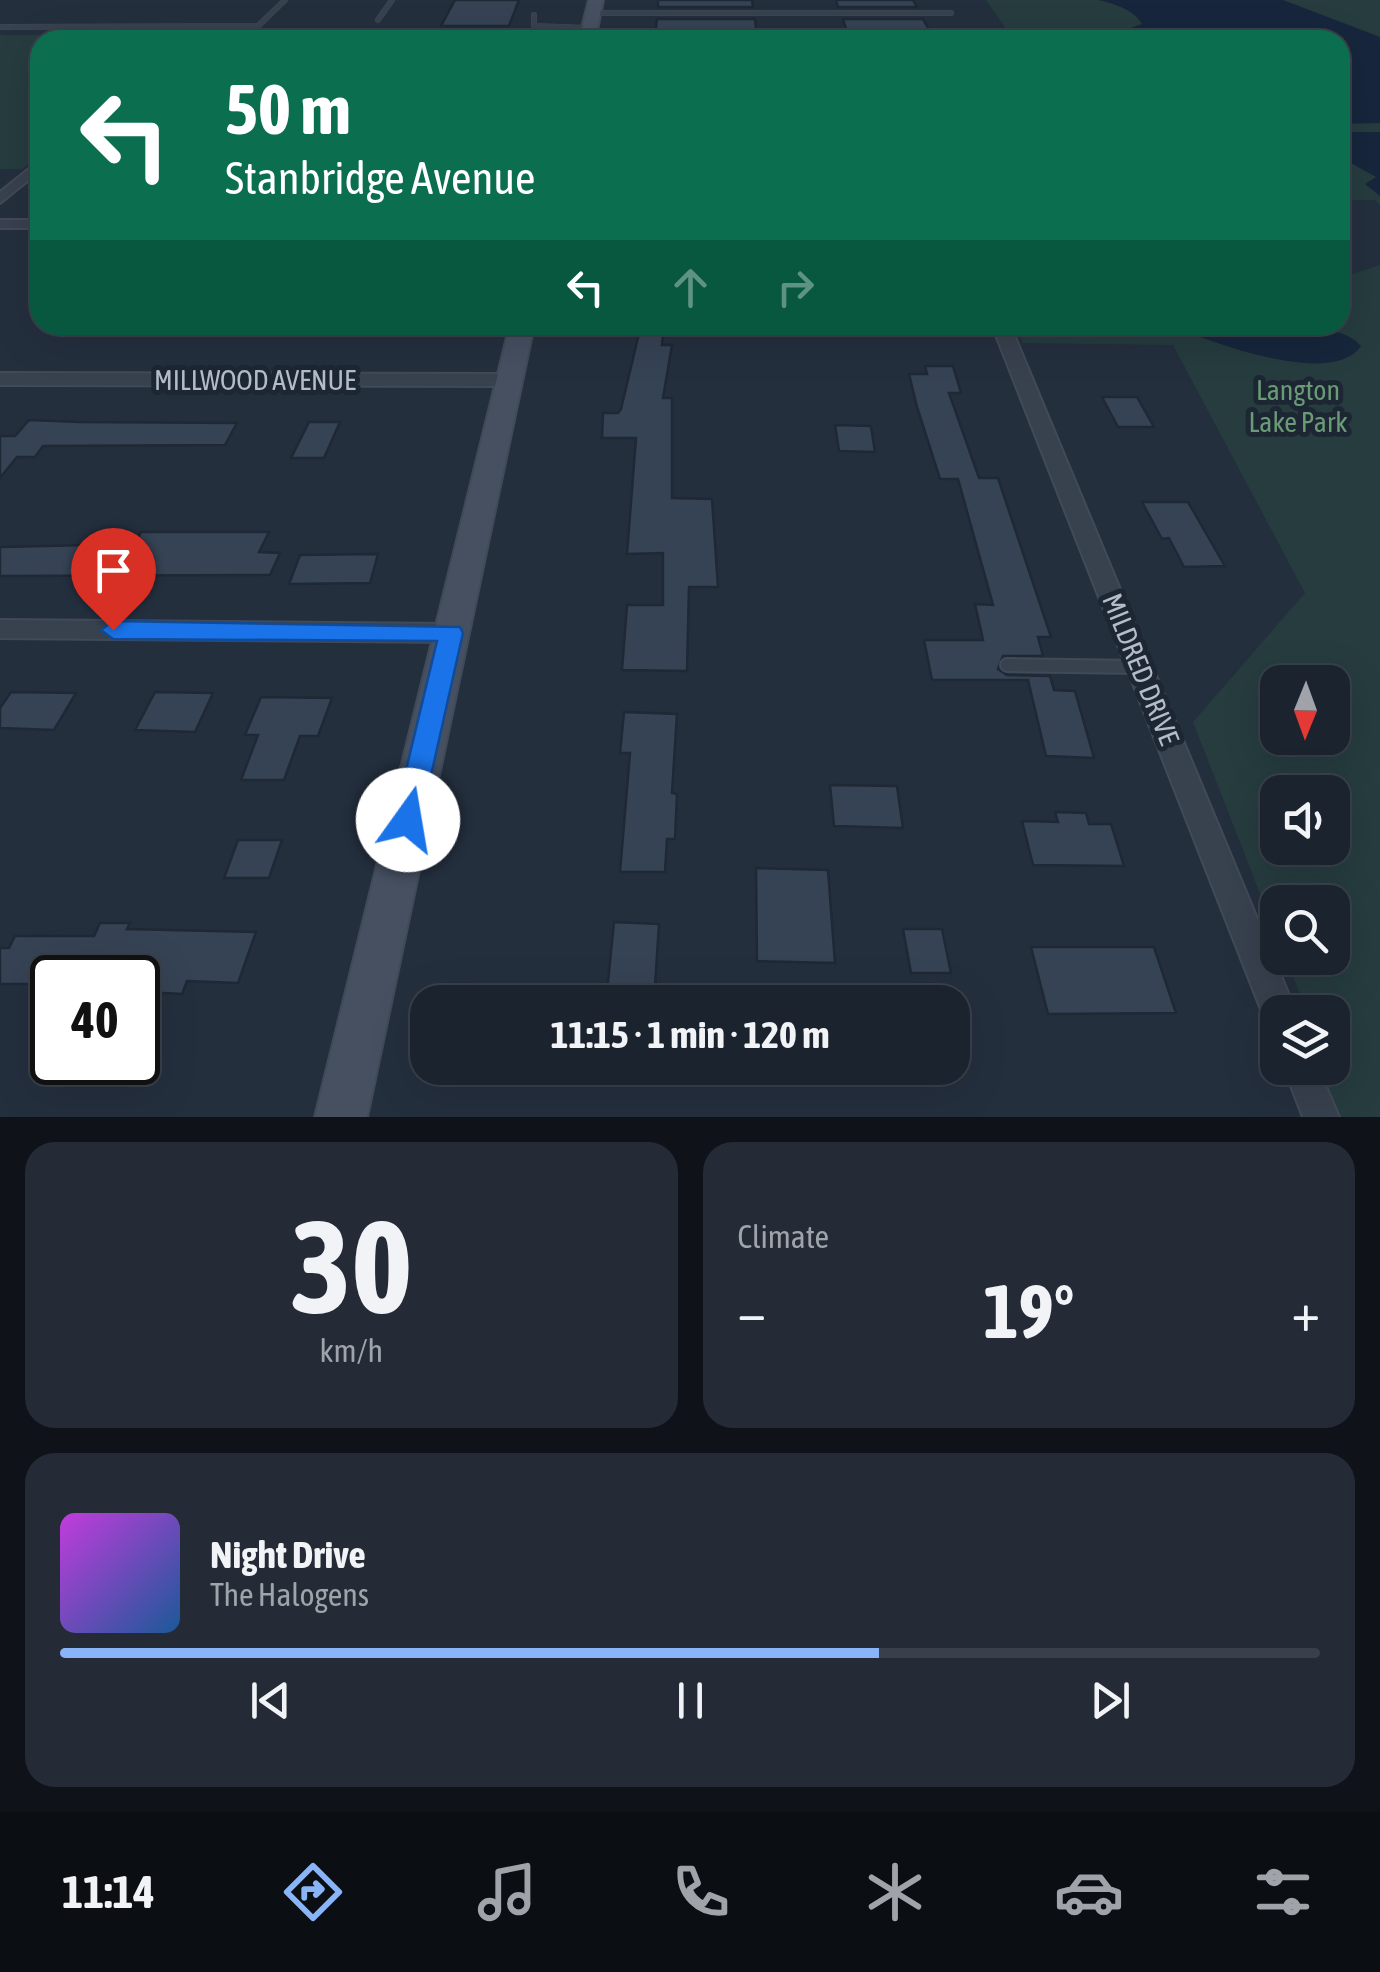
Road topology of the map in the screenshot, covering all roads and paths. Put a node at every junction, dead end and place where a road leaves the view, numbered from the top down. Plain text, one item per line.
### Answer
1 (286, 0) edge
2 (392, 0) edge
3 (951, 13) dead end
4 (534, 15) dead end
5 (378, 20) dead end
6 (591, 20) edge
7 (0, 27) edge
8 (30, 173) edge
9 (0, 199) edge
10 (0, 224) edge
11 (30, 224) edge
12 (520, 335) edge
13 (1005, 335) edge
14 (0, 379) edge
15 (509, 380) junction
16 (0, 629) edge
17 (451, 633) junction
18 (1007, 664) dead end
19 (1140, 666) junction
20 (1272, 995) edge
21 (1308, 1085) edge
22 (341, 1117) edge
23 (1321, 1117) edge

1 - 7 lane
2 - 5 lane
3 - 6 lane
4 - 6 lane
8 - 9 street
10 - 11 street
12 - 15 street
13 - 19 street, MILDRED DRIVE
14 - 15 street, MILLWOOD AVENUE
15 - 17 street
16 - 17 street
17 - 22 street
18 - 19 lane
19 - 20 street, MILDRED DRIVE
21 - 23 street

